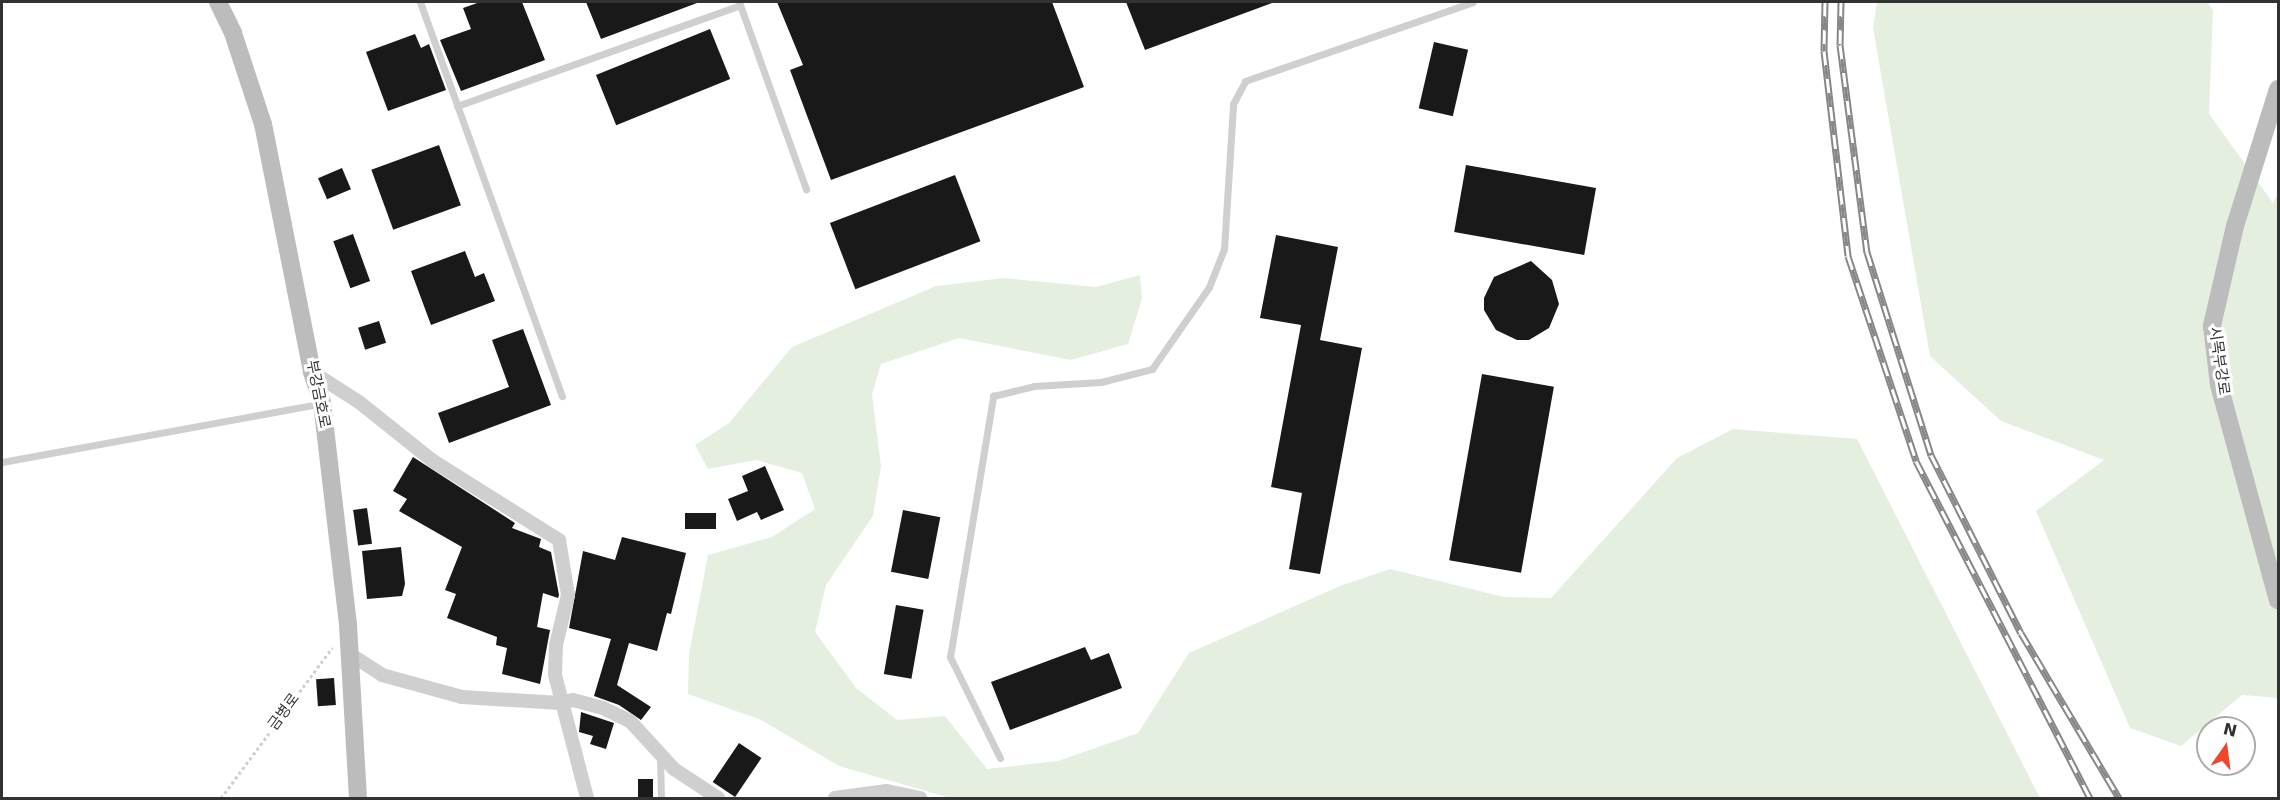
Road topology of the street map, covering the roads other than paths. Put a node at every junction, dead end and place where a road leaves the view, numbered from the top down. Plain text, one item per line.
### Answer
1 (218, 2) edge
2 (420, 2) edge
3 (1473, 2) edge
4 (740, 3) edge
5 (2278, 89) edge
6 (457, 106) junction
7 (806, 189) dead end
8 (312, 372) junction
9 (562, 396) dead end
10 (322, 404) junction
11 (2, 462) edge
12 (2278, 600) edge
13 (350, 654) junction
14 (560, 703) junction
15 (660, 751) junction
16 (1000, 758) dead end
17 (358, 798) edge
18 (587, 798) edge
19 (662, 798) edge
20 (718, 798) edge
21 (835, 798) edge
22 (920, 798) edge

1 - 8 street, 부강금호로
2 - 6 lane
3 - 16 lane
4 - 6 lane
4 - 7 lane
5 - 12 street, 시목부강로
6 - 9 lane
8 - 10 street, 부강금호로
8 - 14 street
10 - 11 lane
10 - 13 street, 부강금호로
13 - 14 street
13 - 17 street, 부강금호로
14 - 15 street
14 - 18 street
15 - 19 lane
15 - 20 street
21 - 22 street

